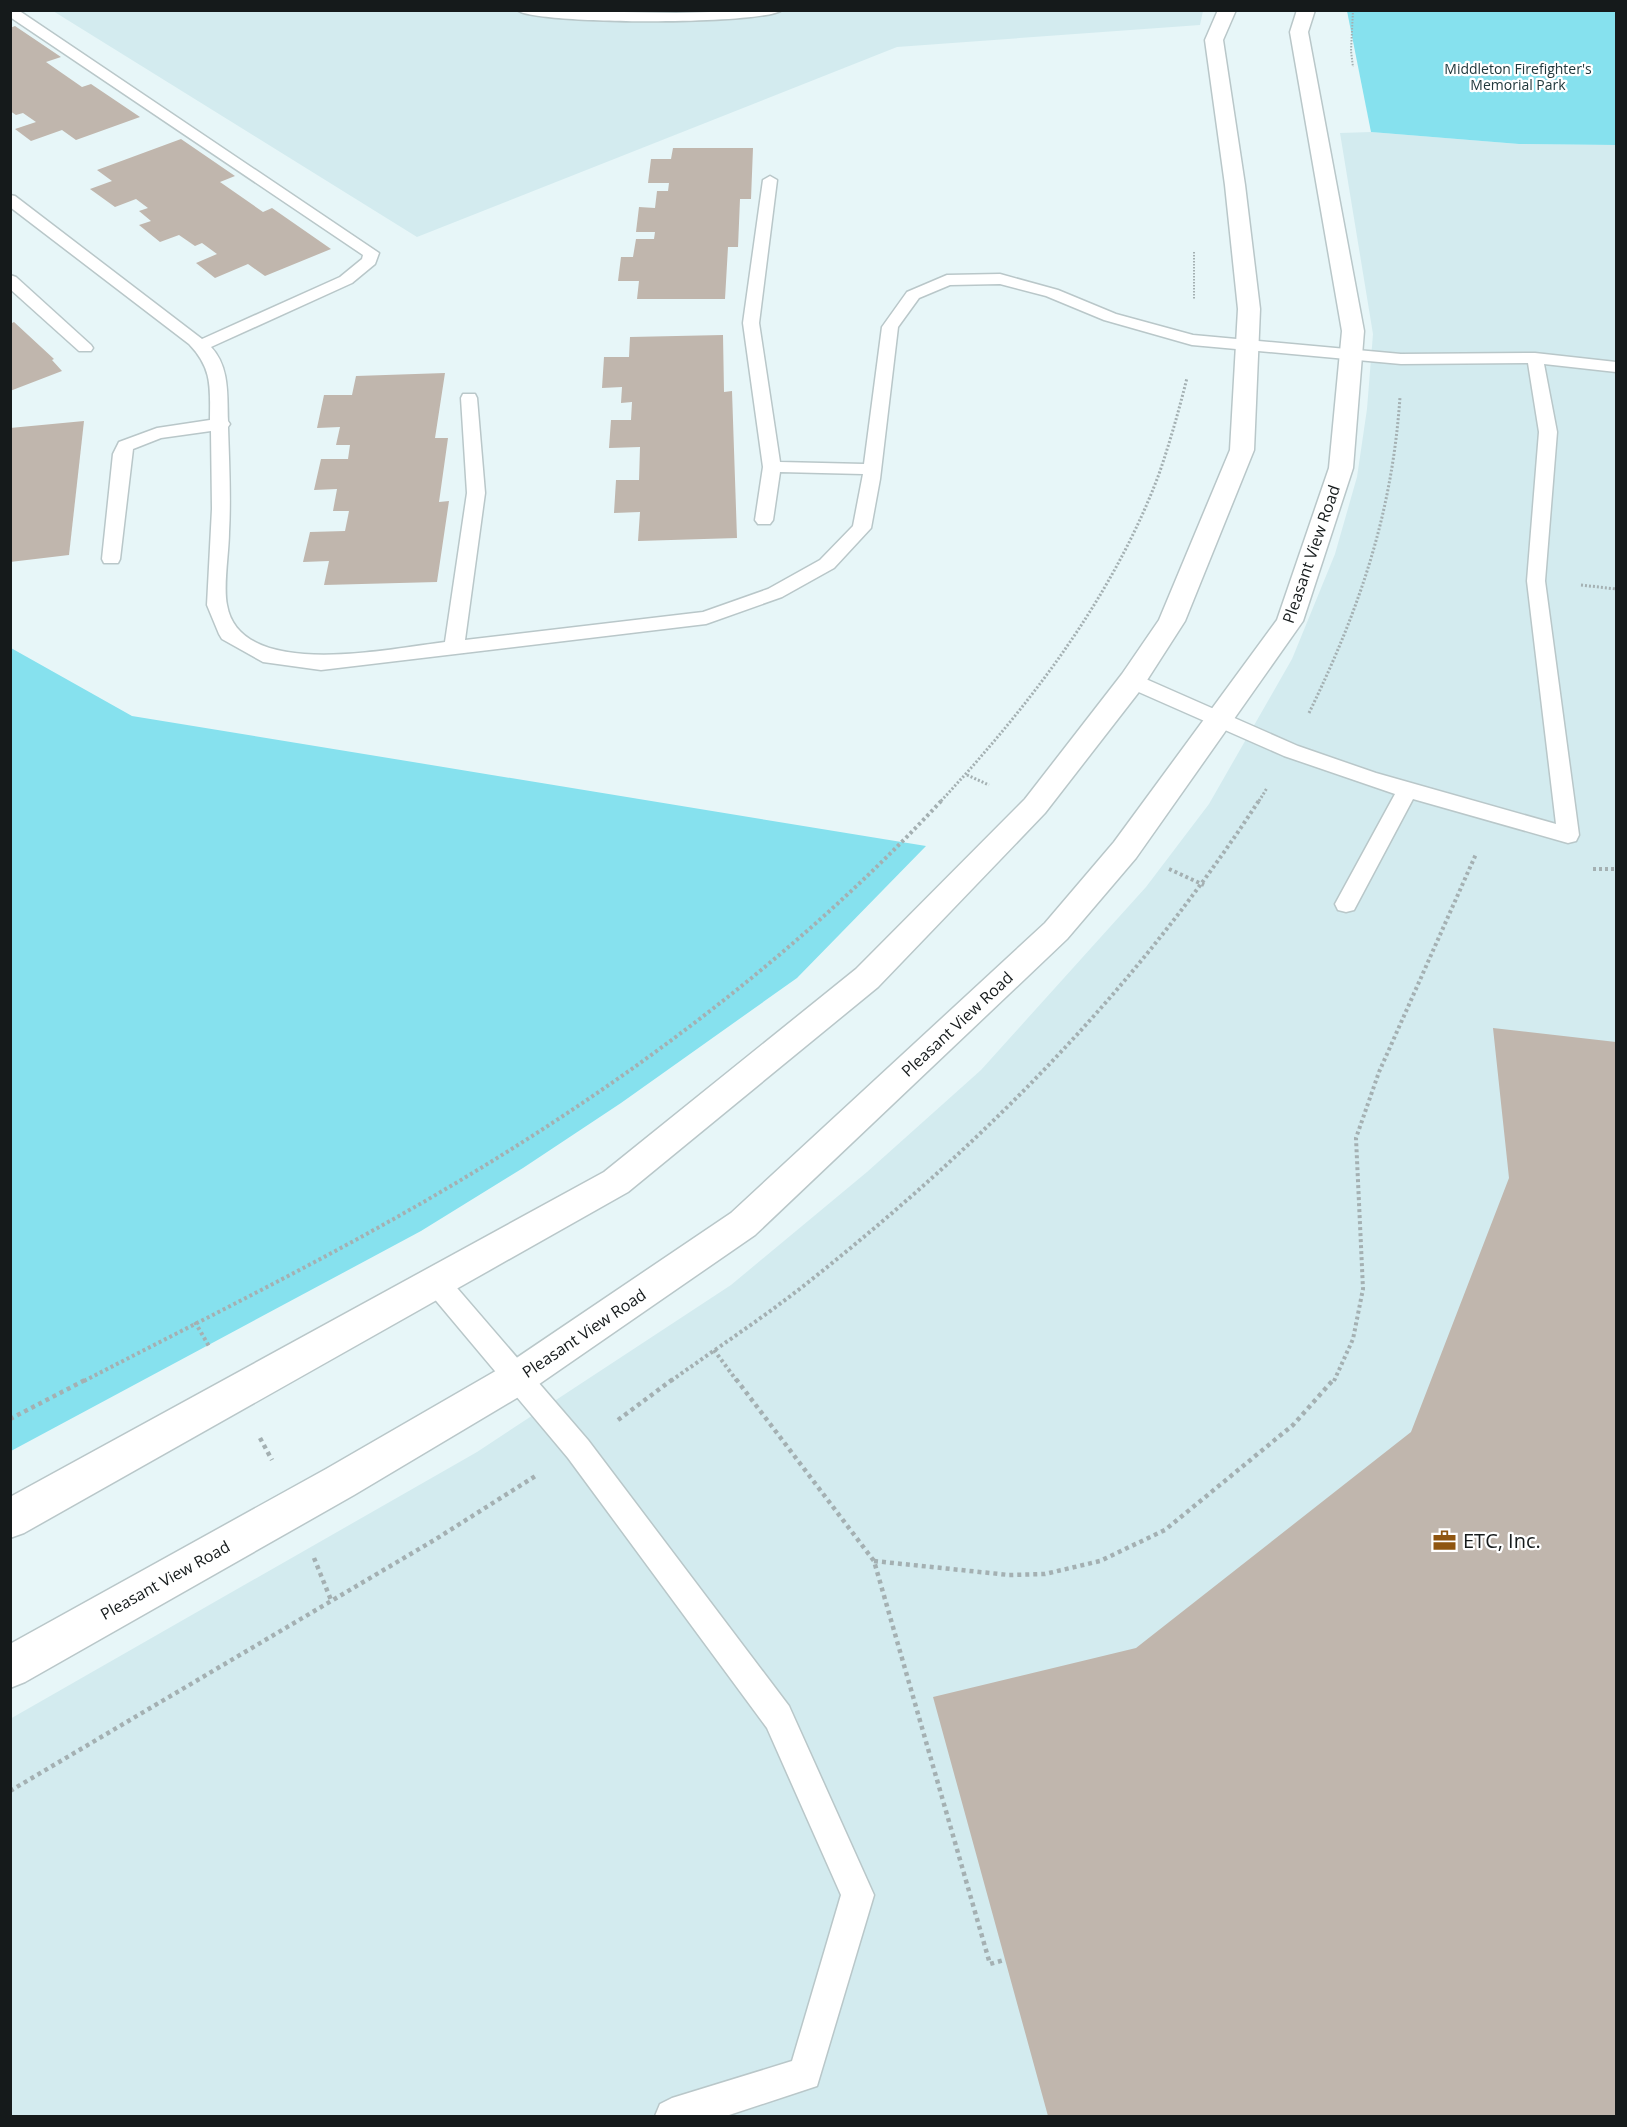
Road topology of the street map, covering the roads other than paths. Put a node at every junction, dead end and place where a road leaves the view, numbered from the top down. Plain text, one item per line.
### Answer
1 (523, 10) edge
2 (776, 10) edge
3 (1227, 10) edge
4 (1306, 10) edge
5 (10, 12) edge
6 (770, 180) dead end
7 (10, 200) edge
8 (10, 280) edge
9 (1247, 344) junction
10 (200, 346) junction
11 (85, 348) dead end
12 (1352, 354) junction
13 (1535, 358) junction
14 (1617, 367) edge
15 (469, 398) dead end
16 (221, 424) junction
17 (771, 467) junction
18 (872, 469) junction
19 (764, 520) dead end
20 (111, 559) dead end
21 (454, 648) junction
22 (1132, 681) junction
23 (1220, 718) junction
24 (1408, 789) junction
25 (1346, 904) dead end
26 (436, 1282) junction
27 (519, 1377) junction
28 (10, 1519) edge
29 (10, 1667) edge
30 (672, 2116) edge

1 - 2 lane
3 - 9 street
4 - 12 street, Pleasant View Road
5 - 10 lane
6 - 17 lane
7 - 10 lane
8 - 11 lane
9 - 12 lane
9 - 18 lane
9 - 22 street
10 - 16 lane
12 - 13 lane
12 - 23 street, Pleasant View Road
13 - 14 lane
13 - 24 lane
15 - 21 lane
16 - 20 lane
16 - 21 lane
17 - 18 lane
17 - 19 lane
18 - 21 lane
22 - 23 lane
22 - 26 street
23 - 24 lane
23 - 27 street, Pleasant View Road
24 - 25 lane
26 - 27 lane
26 - 28 street
27 - 29 street, Pleasant View Road
27 - 30 lane

